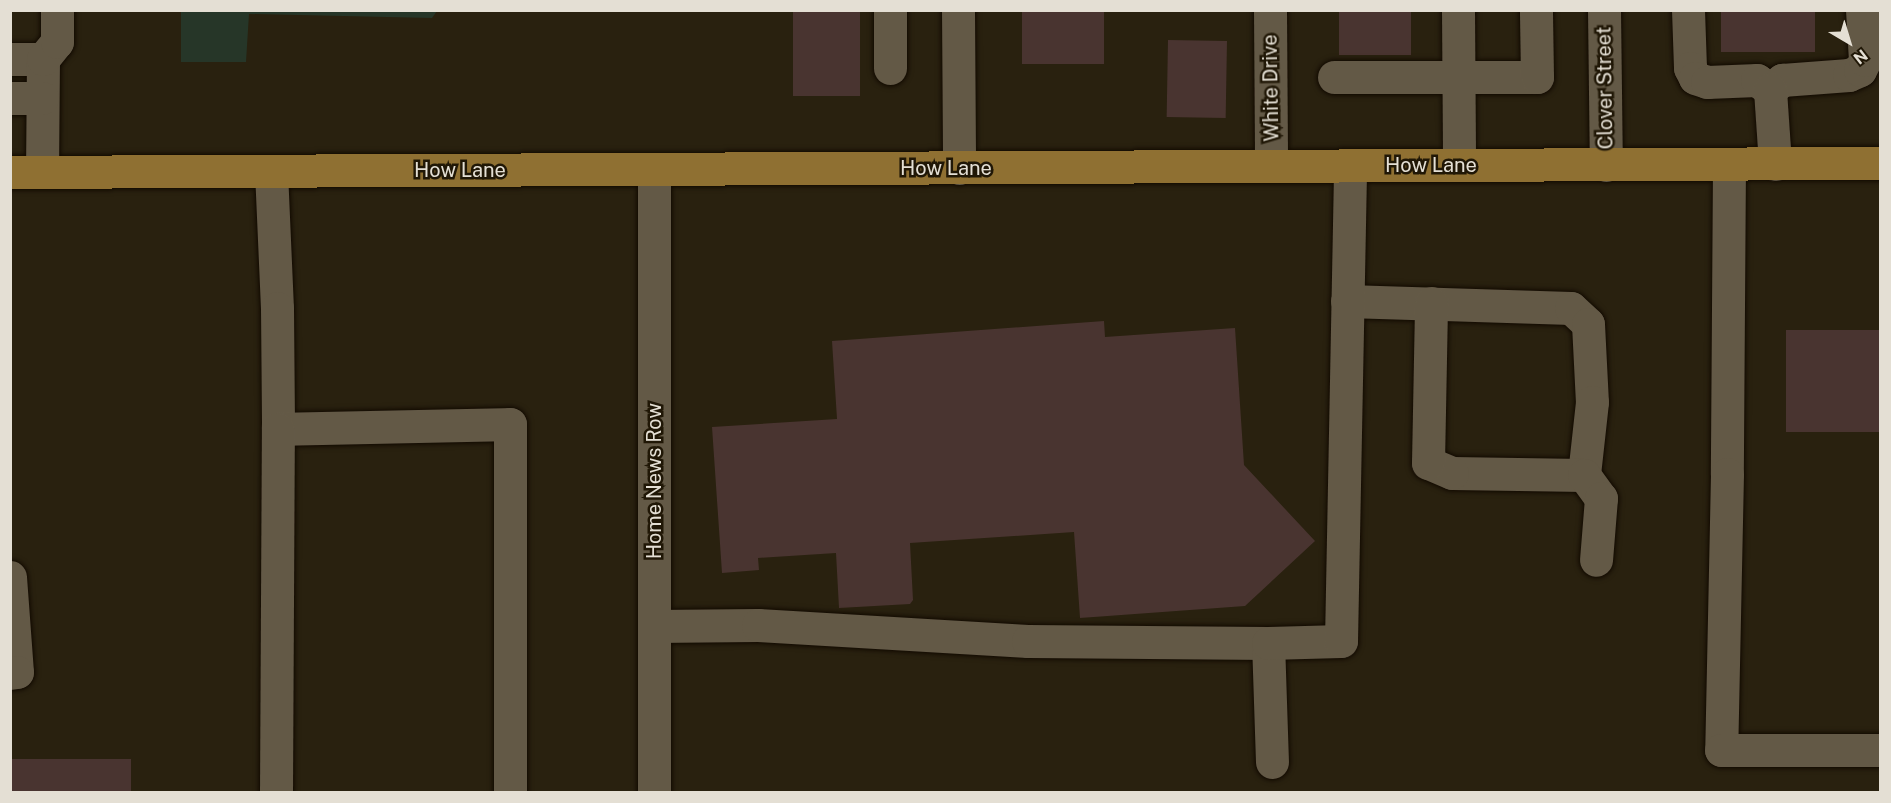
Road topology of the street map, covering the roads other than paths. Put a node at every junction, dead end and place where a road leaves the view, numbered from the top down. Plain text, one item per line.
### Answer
1 (57, 10) edge
2 (890, 10) edge
3 (958, 10) edge
4 (1270, 10) edge
5 (1458, 10) edge
6 (1536, 10) edge
7 (1604, 10) edge
8 (1688, 10) edge
9 (1862, 10) edge
10 (10, 59) edge
11 (43, 59) junction
12 (890, 68) dead end
13 (1334, 77) dead end
14 (1458, 77) junction
15 (1770, 90) junction
16 (26, 98) edge
17 (1881, 163) edge
18 (1729, 164) junction
19 (1775, 164) junction
20 (1459, 165) junction
21 (1606, 165) junction
22 (1271, 166) junction
23 (1350, 166) junction
24 (958, 168) junction
25 (654, 169) junction
26 (271, 171) junction
27 (10, 172) edge
28 (42, 172) junction
29 (1347, 301) junction
30 (1431, 303) junction
31 (278, 429) junction
32 (1584, 475) junction
33 (1596, 560) dead end
34 (10, 577) edge
35 (654, 626) junction
36 (1268, 643) junction
37 (10, 673) edge
38 (1881, 750) edge
39 (1272, 762) dead end
40 (276, 792) edge
41 (510, 792) edge
42 (654, 792) edge

1 - 11 street
2 - 12 street
3 - 24 street
4 - 22 street, White Drive
5 - 14 street
6 - 14 street
7 - 21 street, Clover Street
8 - 15 street
9 - 15 street
10 - 11 street
11 - 16 street
13 - 14 street
14 - 20 street
15 - 19 street
16 - 28 street
17 - 19 main road, How Lane
18 - 19 main road, How Lane
18 - 21 main road, How Lane
18 - 38 street
20 - 21 main road, How Lane
20 - 23 main road, How Lane
22 - 23 main road, How Lane
22 - 24 main road, How Lane
23 - 29 street
24 - 25 main road, How Lane
25 - 26 main road, How Lane
25 - 35 street, Home News Row
26 - 28 main road, How Lane
26 - 31 street
27 - 28 main road, How Lane
29 - 30 street
29 - 36 street
30 - 32 street
30 - 32 street
31 - 40 street
31 - 41 street
32 - 33 street
34 - 37 street
35 - 36 street
35 - 42 street, Home News Row
36 - 39 street

